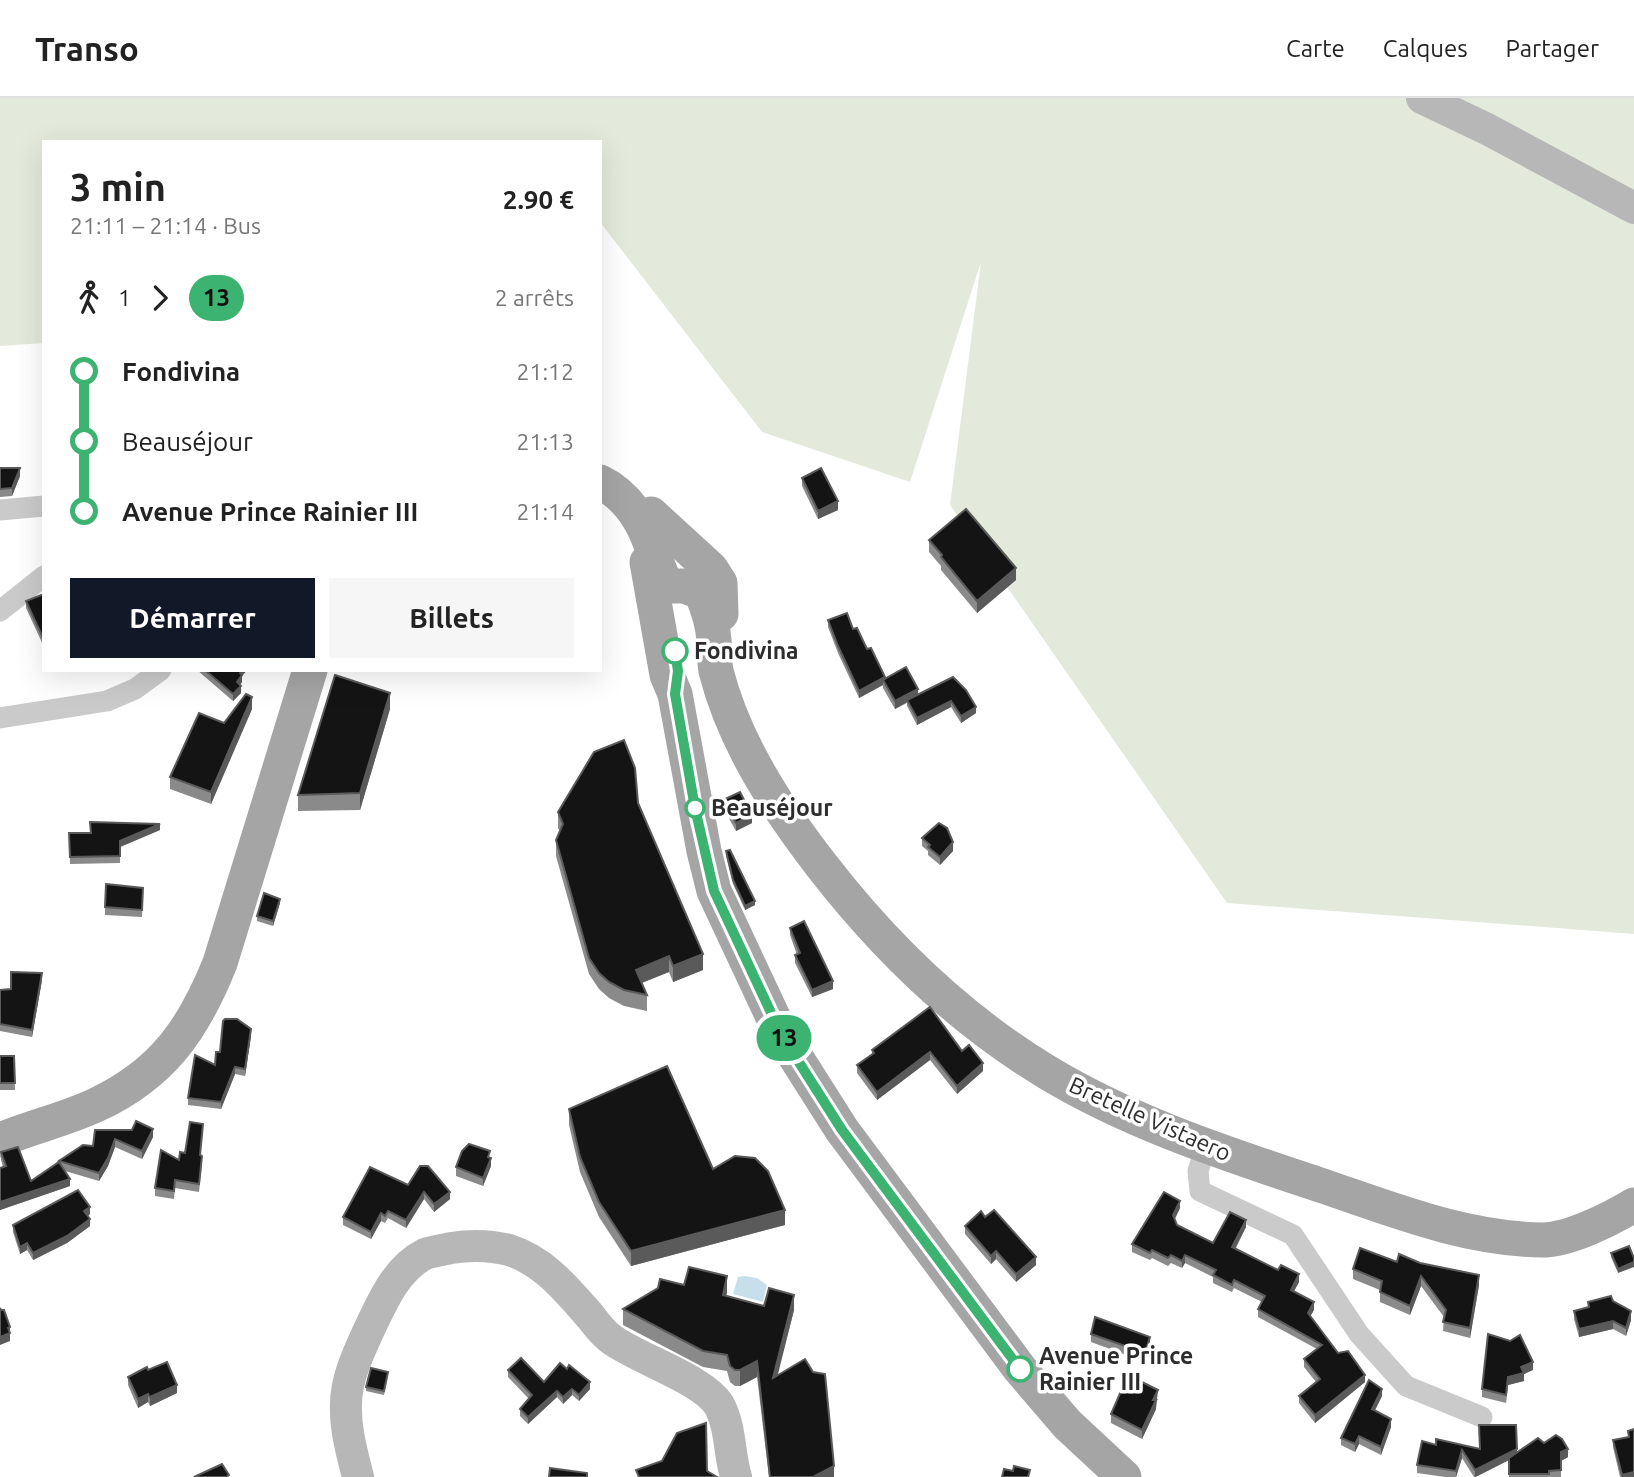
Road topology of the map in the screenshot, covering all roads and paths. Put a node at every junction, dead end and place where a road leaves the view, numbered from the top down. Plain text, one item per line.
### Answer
1 (1422, 98) edge
2 (1634, 208) edge
3 (602, 469) edge
4 (602, 483) edge
5 (602, 491) edge
6 (42, 506) edge
7 (0, 510) edge
8 (651, 514) junction
9 (700, 557) junction
10 (660, 572) junction
11 (42, 578) edge
12 (0, 611) edge
13 (714, 635) junction
14 (158, 672) edge
15 (309, 672) edge
16 (0, 718) edge
17 (0, 1140) edge
18 (1206, 1147) junction
19 (1634, 1205) edge
20 (1482, 1417) dead end
21 (358, 1477) edge
22 (736, 1477) edge
23 (1124, 1477) edge

1 - 2 main road
3 - 8 main road, Bretelle Vistaero
4 - 10 main road
5 - 10 main road
6 - 7 street
8 - 9 main road, Bretelle Vistaero
8 - 10 main road
9 - 10 main road
9 - 13 main road, Bretelle Vistaero
10 - 13 main road, Bretelle Vistaero
10 - 23 main road
11 - 12 street
13 - 18 main road, Bretelle Vistaero
14 - 16 street
15 - 17 main road
18 - 19 main road, Bretelle Vistaero
18 - 20 street
21 - 22 main road

